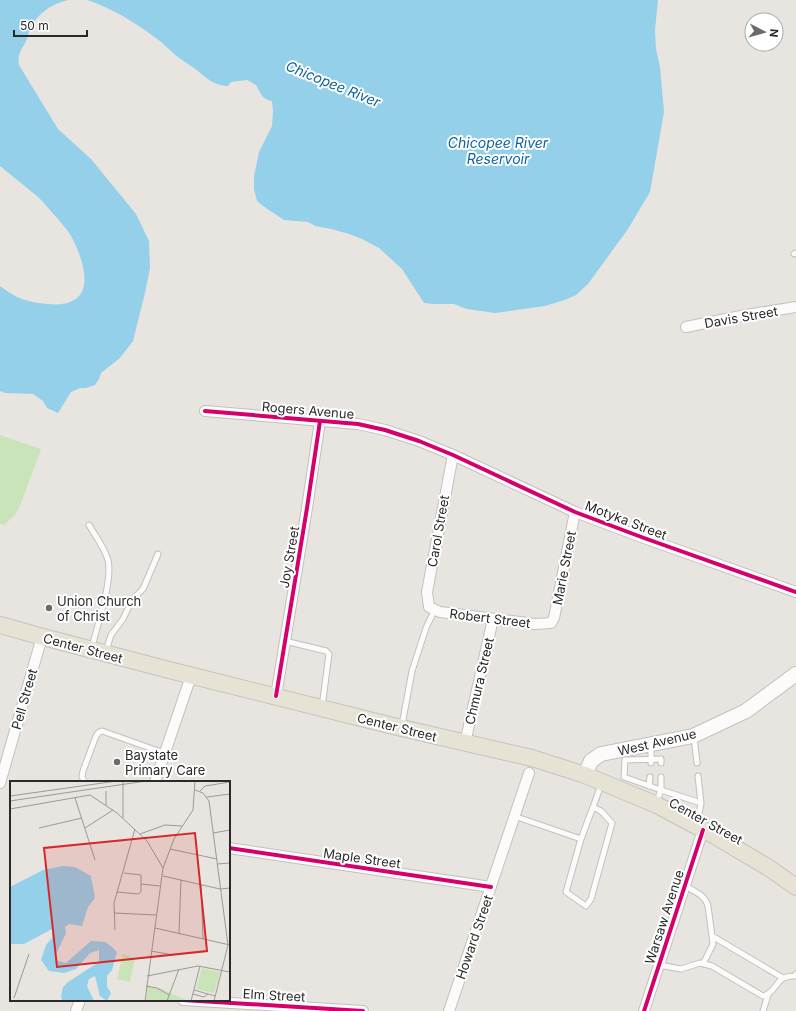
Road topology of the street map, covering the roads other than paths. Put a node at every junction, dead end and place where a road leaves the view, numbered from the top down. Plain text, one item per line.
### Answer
1 (796, 307) edge
2 (686, 327) dead end
3 (205, 411) dead end
4 (320, 421) junction
5 (453, 455) junction
6 (575, 512) junction
7 (89, 525) dead end
8 (158, 554) dead end
9 (796, 592) edge
10 (432, 608) junction
11 (493, 619) junction
12 (551, 622) joint
13 (0, 625) edge
14 (42, 637) junction
15 (285, 641) junction
16 (98, 652) junction
17 (796, 674) edge
18 (191, 676) junction
19 (276, 696) junction
20 (322, 708) junction
21 (401, 728) junction
22 (693, 736) junction
23 (465, 743) junction
24 (651, 745) junction
25 (164, 753) junction
26 (651, 761) junction
27 (661, 763) dead end
28 (697, 763) dead end
29 (529, 772) dead end
30 (585, 775) junction
31 (698, 776) dead end
32 (650, 777) dead end
33 (661, 777) dead end
34 (84, 781) edge
35 (154, 781) edge
36 (602, 782) junction
37 (0, 783) edge
38 (623, 783) junction
39 (649, 786) junction
40 (658, 797) junction
41 (701, 803) junction
42 (593, 807) junction
43 (514, 816) junction
44 (700, 828) junction
45 (581, 839) junction
46 (230, 848) edge
47 (685, 886) junction
48 (491, 887) junction
49 (796, 888) edge
50 (712, 936) junction
51 (703, 964) junction
52 (659, 965) junction
53 (796, 976) edge
54 (783, 978) junction
55 (768, 995) junction
56 (80, 1001) edge
57 (199, 1001) edge
58 (76, 1011) edge
59 (363, 1011) edge
60 (449, 1011) edge
61 (644, 1011) edge
62 (763, 1011) edge

1 - 2 street, Davis Street
3 - 4 street, Rogers Avenue
4 - 5 street, Rogers Avenue
4 - 15 street, Joy Street
5 - 6 street, Motyka Street
5 - 10 street, Carol Street
6 - 9 street, Motyka Street
6 - 12 street, Marie Street
7 - 16 lane
8 - 16 lane
10 - 11 street, Robert Street
10 - 21 lane
11 - 12 street, Robert Street
11 - 23 street, Chmura Street
13 - 14 main road, Center Street
14 - 16 main road, Center Street
14 - 37 street, Pell Street
15 - 19 street, Joy Street
15 - 20 lane
16 - 18 main road, Center Street
17 - 22 main road, West Avenue
18 - 19 main road, Center Street
18 - 25 street
19 - 20 main road, Center Street
20 - 21 main road, Center Street
21 - 23 main road, Center Street
22 - 24 main road, West Avenue
22 - 28 lane
23 - 30 main road, Center Street
24 - 26 lane
24 - 30 main road, West Avenue
25 - 34 lane
25 - 35 street
26 - 27 lane
26 - 38 lane
29 - 43 street, Howard Street
30 - 36 main road, Center Street
31 - 41 lane
32 - 39 lane
33 - 40 lane
36 - 38 main road, Center Street
36 - 42 lane
38 - 39 lane
38 - 40 main road, Center Street
39 - 40 lane
40 - 41 lane
40 - 44 main road, Center Street
41 - 44 lane
42 - 45 lane
42 - 45 lane
43 - 45 lane
43 - 48 street, Howard Street
44 - 47 street, Warsaw Avenue
44 - 49 main road, Center Street
46 - 48 street, Maple Street
47 - 50 lane
47 - 52 street, Warsaw Avenue
48 - 60 street, Howard Street
50 - 51 lane
50 - 54 lane
51 - 52 lane
51 - 55 lane
52 - 61 street, Warsaw Avenue
53 - 54 lane
54 - 55 lane
55 - 62 lane
56 - 58 street
57 - 59 street, Elm Street

